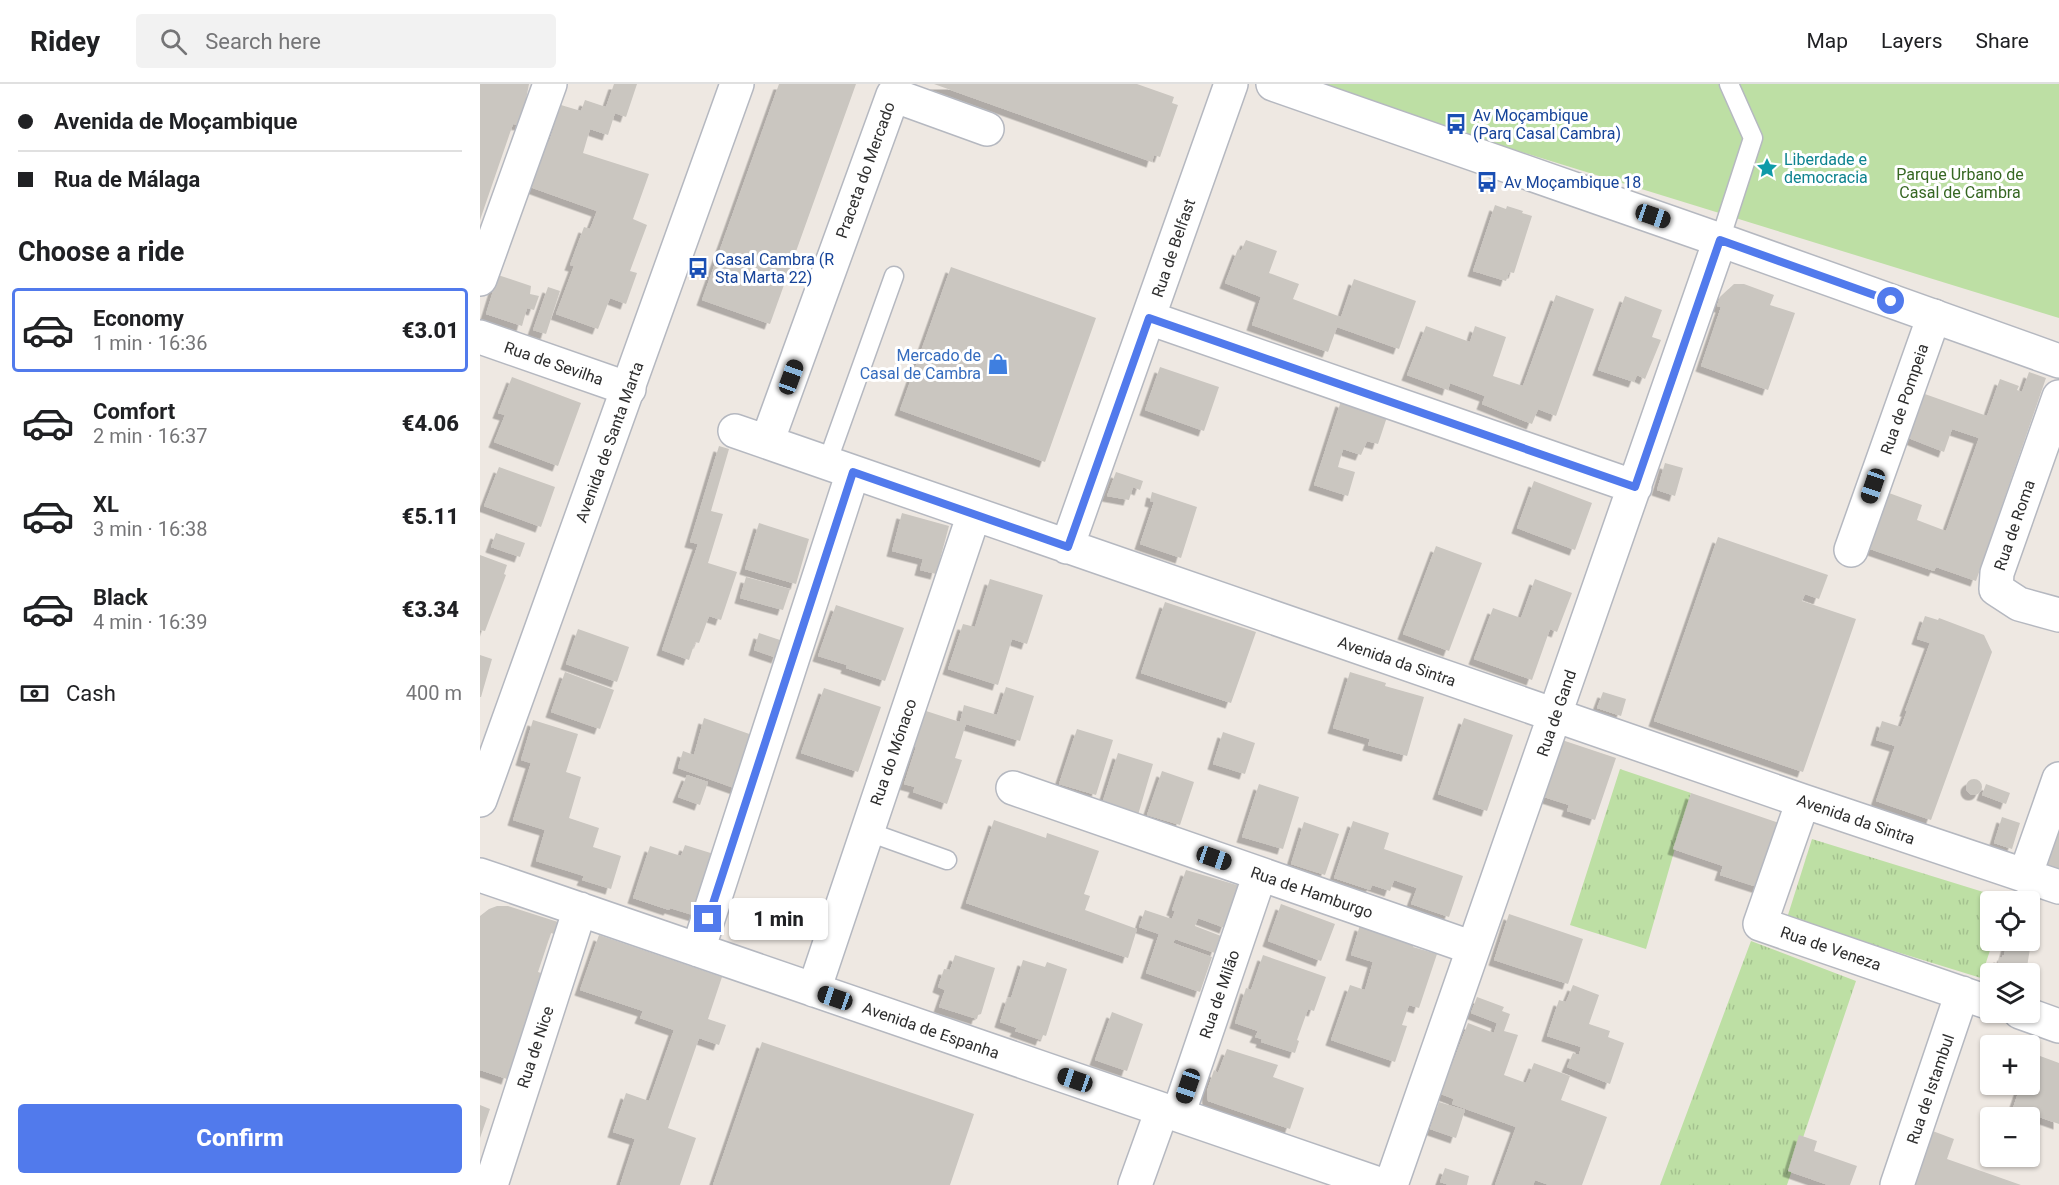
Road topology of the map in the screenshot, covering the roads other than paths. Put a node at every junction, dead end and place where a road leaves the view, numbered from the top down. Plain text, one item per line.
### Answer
1 (550, 84) edge
2 (737, 84) edge
3 (1231, 84) edge
4 (1273, 84) edge
5 (1729, 84) edge
6 (987, 129) dead end
7 (1720, 240) junction
8 (894, 276) dead end
9 (480, 279) edge
10 (1934, 316) junction
11 (1149, 318) junction
12 (480, 337) edge
13 (2059, 361) edge
14 (629, 389) junction
15 (2059, 397) edge
16 (735, 431) dead end
17 (767, 442) junction
18 (840, 468) junction
19 (1635, 487) junction
20 (974, 514) junction
21 (1068, 547) junction
22 (1851, 550) dead end
23 (2059, 615) edge
24 (1555, 716) junction
25 (2059, 779) edge
26 (1013, 789) dead end
27 (480, 800) edge
28 (1803, 801) junction
29 (866, 831) junction
30 (947, 860) dead end
31 (1260, 874) junction
32 (480, 875) edge
33 (2025, 876) junction
34 (2059, 887) edge
35 (580, 909) junction
36 (1473, 948) junction
37 (698, 950) junction
38 (814, 990) junction
39 (1976, 998) edge
40 (2040, 1019) edge
41 (2059, 1026) edge
42 (1170, 1112) junction
43 (491, 1185) edge
44 (1136, 1185) edge
45 (1382, 1185) edge
46 (1391, 1185) edge
47 (1897, 1185) edge

1 - 9 street
2 - 14 street, Avenida de Santa Marta
3 - 11 street, Rua de Belfast
4 - 7 street
5 - 7 lane
6 - 17 street, Praceta do Mercado
7 - 10 street
7 - 19 street, Rua de Gand
8 - 18 lane
10 - 13 street
10 - 22 street, Rua de Pompeia
11 - 19 street
11 - 21 street, Rua de Belfast
12 - 14 street, Rua de Sevilha
14 - 27 street, Avenida de Santa Marta
15 - 23 street, Rua de Roma
16 - 17 street, Avenida da Sintra
17 - 18 street, Avenida da Sintra
18 - 20 street, Avenida da Sintra
18 - 37 street
19 - 24 street, Rua de Gand
20 - 21 street, Avenida da Sintra
20 - 29 street, Rua do Mónaco
21 - 24 street, Avenida da Sintra
24 - 28 street, Avenida da Sintra
24 - 36 street, Rua de Gand
25 - 33 street
26 - 31 street, Rua de Hamburgo
28 - 33 street, Avenida da Sintra
28 - 39 street, Rua de Veneza
29 - 30 lane
29 - 38 street, Rua do Mónaco
31 - 36 street, Rua de Hamburgo
31 - 42 street, Rua de Milão
32 - 35 street, Avenida de Espanha
33 - 34 street, Avenida da Sintra
35 - 37 street, Avenida de Espanha
35 - 43 street, Rua de Nice
36 - 46 street, Rua de Gand
37 - 38 street, Avenida de Espanha
38 - 42 street, Avenida de Espanha
39 - 47 street, Rua de Istambul
40 - 41 street
42 - 44 street, Rua de Milão
42 - 45 street, Avenida de Espanha

